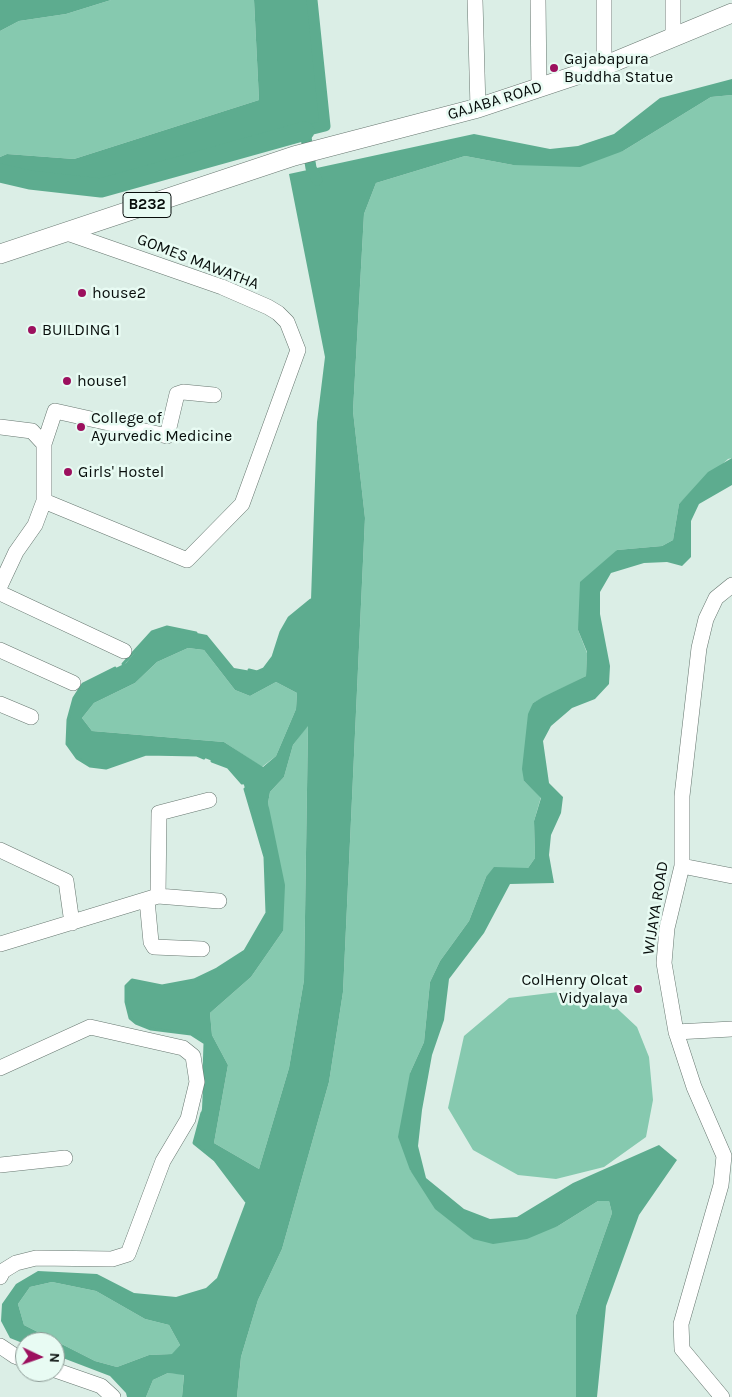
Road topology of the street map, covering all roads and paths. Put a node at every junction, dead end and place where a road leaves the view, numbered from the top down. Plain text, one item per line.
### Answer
1 (475, 0) edge
2 (538, 0) edge
3 (604, 0) edge
4 (672, 0) edge
5 (732, 13) edge
6 (673, 38) junction
7 (604, 66) junction
8 (540, 87) junction
9 (478, 108) junction
10 (64, 232) junction
11 (0, 254) edge
12 (214, 395) dead end
13 (0, 427) edge
14 (44, 444) junction
15 (44, 501) junction
16 (16, 552) junction
17 (0, 556) edge
18 (0, 586) edge
19 (732, 586) edge
20 (0, 593) edge
21 (0, 650) edge
22 (124, 651) dead end
23 (73, 683) dead end
24 (0, 704) edge
25 (31, 718) dead end
26 (208, 800) dead end
27 (0, 850) edge
28 (682, 866) junction
29 (732, 876) edge
30 (153, 898) junction
31 (219, 901) dead end
32 (72, 923) junction
33 (0, 944) edge
34 (202, 949) dead end
35 (732, 1030) edge
36 (676, 1032) junction
37 (0, 1068) edge
38 (65, 1158) dead end
39 (0, 1165) edge
40 (727, 1178) edge
41 (0, 1277) edge
42 (0, 1346) edge
43 (15, 1356) edge
44 (65, 1373) edge
45 (113, 1397) edge
46 (722, 1397) edge

1 - 9 street
2 - 8 street
3 - 7 street
4 - 6 street
5 - 6 main road, GAJABA ROAD / B232
6 - 7 main road, GAJABA ROAD / B232
7 - 8 main road, GAJABA ROAD / B232
8 - 9 main road, GAJABA ROAD / B232
9 - 10 main road, GAJABA ROAD / B232
10 - 11 main road, B232
10 - 15 street, GOMES MAWATHA
12 - 14 street
13 - 14 street
14 - 15 street
15 - 16 street
16 - 17 street
16 - 18 street
19 - 28 street, WIJAYA ROAD
20 - 22 street
21 - 23 street
24 - 25 street
26 - 30 street
27 - 32 street
28 - 29 street
28 - 36 street, WIJAYA ROAD
30 - 31 street
30 - 32 street
30 - 34 street
32 - 33 street
35 - 36 street
36 - 40 street, WIJAYA ROAD
37 - 41 street
38 - 39 street
40 - 46 street, WIJAYA ROAD
42 - 43 street
44 - 45 street

